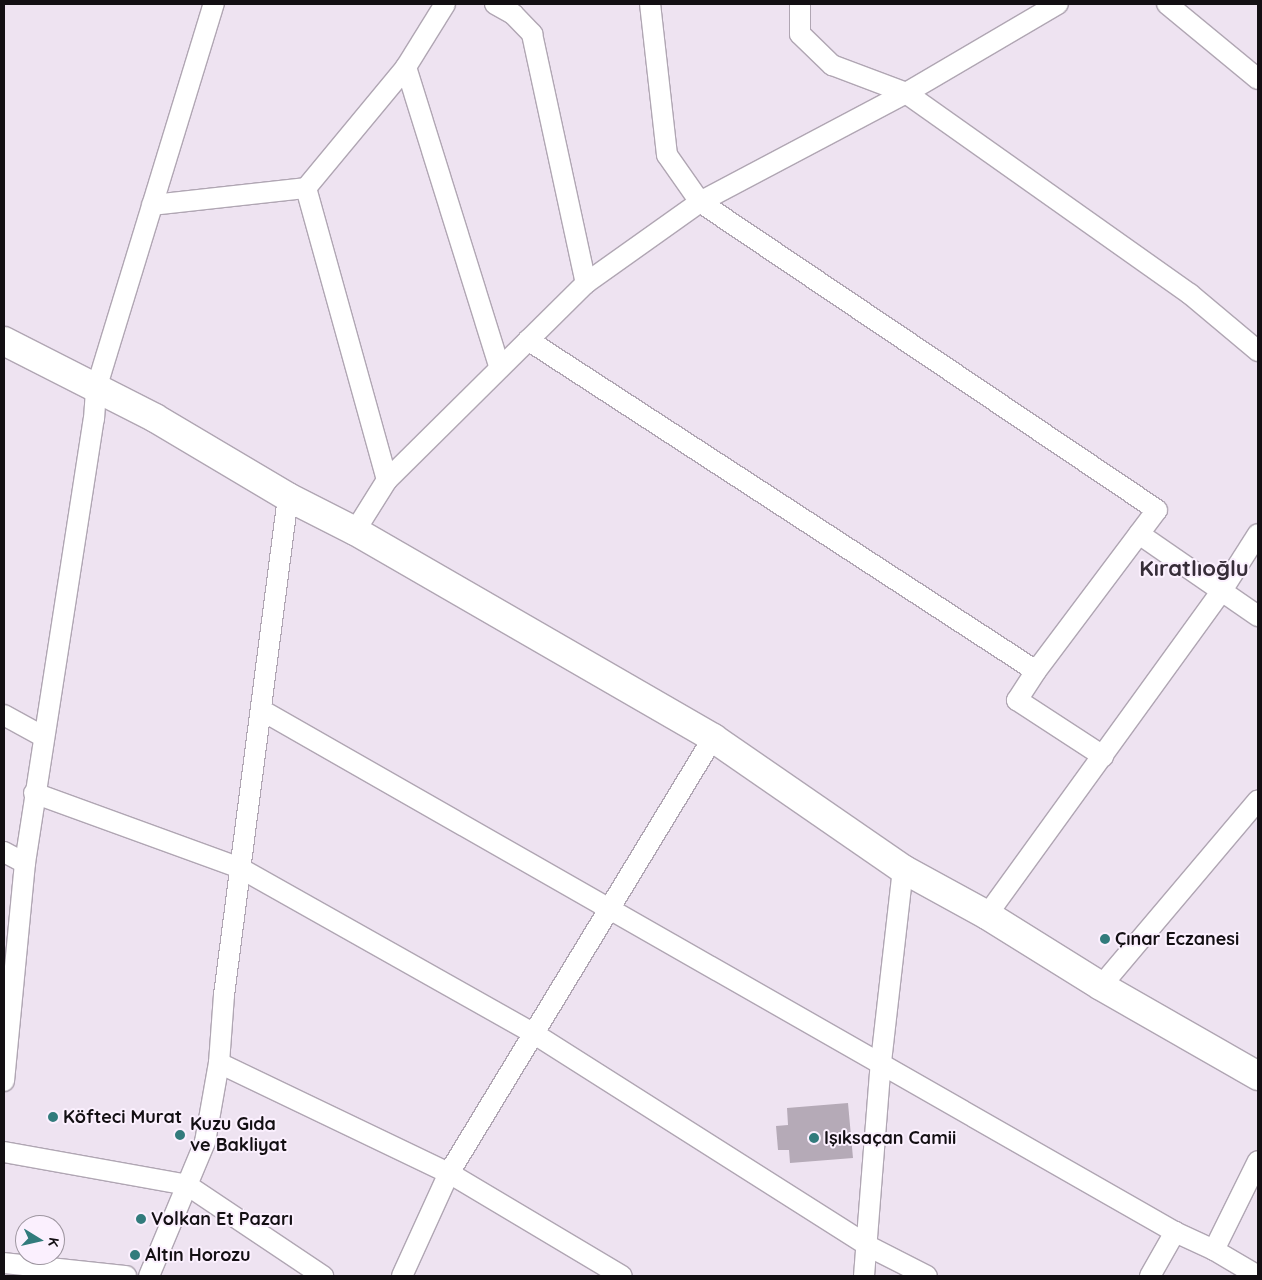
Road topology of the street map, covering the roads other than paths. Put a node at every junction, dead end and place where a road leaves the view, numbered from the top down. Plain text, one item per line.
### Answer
1 (214, 4) edge
2 (445, 4) edge
3 (495, 4) edge
4 (650, 4) edge
5 (800, 4) edge
6 (1058, 4) edge
7 (1167, 4) edge
8 (406, 66) junction
9 (1258, 79) edge
10 (906, 93) junction
11 (306, 188) junction
12 (700, 202) junction
13 (152, 205) junction
14 (586, 283) junction
15 (528, 340) junction
16 (4, 341) edge
17 (1258, 351) edge
18 (499, 365) junction
19 (96, 389) junction
20 (387, 480) junction
21 (288, 498) junction
22 (355, 531) junction
23 (1139, 534) junction
24 (1258, 534) edge
25 (1223, 589) junction
26 (1258, 616) edge
27 (1036, 671) junction
28 (263, 710) junction
29 (4, 715) edge
30 (42, 736) junction
31 (713, 738) junction
32 (1103, 756) junction
33 (34, 793) junction
34 (1258, 800) edge
35 (4, 852) edge
36 (25, 863) junction
37 (240, 868) junction
38 (903, 870) junction
39 (609, 910) junction
40 (988, 915) junction
41 (8, 977) edge
42 (1101, 986) junction
43 (532, 1033) junction
44 (881, 1062) junction
45 (219, 1063) junction
46 (1258, 1076) edge
47 (4, 1081) edge
48 (4, 1152) edge
49 (1258, 1161) edge
50 (449, 1173) junction
51 (187, 1185) junction
52 (1175, 1232) junction
53 (868, 1246) junction
54 (1214, 1250) junction
55 (4, 1263) edge
56 (126, 1276) edge
57 (149, 1276) edge
58 (323, 1276) edge
59 (402, 1276) edge
60 (622, 1276) edge
61 (864, 1276) edge
62 (927, 1276) edge
63 (1150, 1276) edge
64 (1258, 1276) edge

1 - 13 street
2 - 8 street
3 - 14 street
4 - 12 street
5 - 10 street
6 - 10 street
7 - 9 street
8 - 11 street
8 - 18 street
10 - 12 street
10 - 17 street
11 - 13 street
11 - 20 street
12 - 14 street
12 - 23 street
13 - 19 street
14 - 15 street
15 - 18 street
15 - 27 street
16 - 19 street
18 - 20 street
19 - 21 street
19 - 30 street
20 - 22 street
21 - 22 street
21 - 28 street
22 - 31 street
23 - 25 street
23 - 27 street
24 - 25 street
25 - 26 street
25 - 32 street
27 - 32 street
28 - 37 street
28 - 39 street
29 - 30 street
30 - 33 street
31 - 38 street
31 - 39 street
32 - 40 street
33 - 36 street
33 - 37 street
34 - 42 street
35 - 36 street
36 - 41 street
37 - 43 street
37 - 45 street
38 - 40 street
38 - 44 street
39 - 43 street
39 - 44 street
40 - 42 street
41 - 47 street
42 - 46 street
43 - 50 street
43 - 53 street
44 - 52 street
44 - 53 street
45 - 50 street
45 - 51 street
48 - 51 street
49 - 54 street
50 - 59 street
50 - 60 street
51 - 57 street
51 - 58 street
52 - 54 street
52 - 63 street
53 - 61 street
53 - 62 street
54 - 64 street
55 - 56 street

